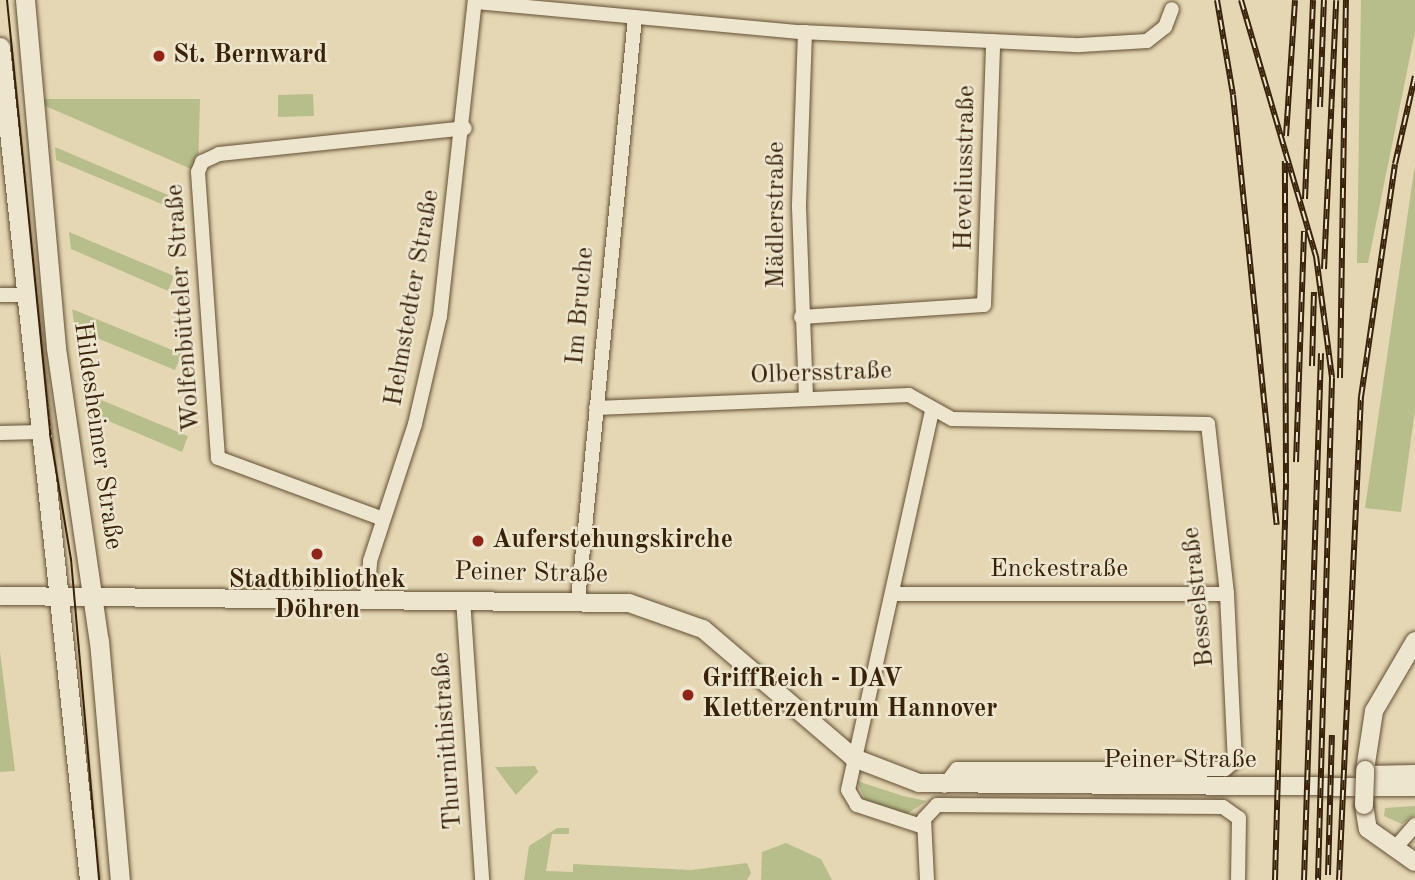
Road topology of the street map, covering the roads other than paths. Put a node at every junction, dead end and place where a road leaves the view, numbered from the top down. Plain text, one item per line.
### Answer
1 (26, 0) edge
2 (475, 1) edge
3 (1172, 9) dead end
4 (635, 18) junction
5 (805, 32) junction
6 (993, 41) junction
7 (0, 47) edge
8 (465, 128) junction
9 (6, 158) edge
10 (0, 295) edge
11 (26, 295) junction
12 (801, 317) junction
13 (806, 398) junction
14 (596, 408) junction
15 (932, 410) junction
16 (1208, 424) joint
17 (41, 432) junction
18 (0, 433) edge
19 (383, 519) junction
20 (892, 594) junction
21 (1227, 594) junction
22 (0, 596) edge
23 (59, 597) junction
24 (94, 597) junction
25 (367, 598) junction
26 (463, 598) junction
27 (578, 600) junction
28 (1415, 641) edge
29 (854, 758) junction
30 (1231, 765) joint
31 (1369, 772) junction
32 (1415, 772) edge
33 (944, 786) junction
34 (1415, 787) edge
35 (1415, 825) edge
36 (924, 827) junction
37 (1396, 847) junction
38 (1415, 862) edge
39 (89, 880) edge
40 (120, 880) edge
41 (482, 880) edge
42 (927, 880) edge
43 (1238, 880) edge

1 - 24 main road, Hildesheimer Straße
2 - 4 street
2 - 8 street, Helmstedter Straße
3 - 6 street
4 - 5 street
4 - 14 street, Im Bruche
5 - 6 street
5 - 12 street, Mädlerstraße
6 - 12 street, Heveliusstraße
7 - 9 main road, Hildesheimer Straße
8 - 19 street, Helmstedter Straße
8 - 19 street, Wolfenbütteler Straße
9 - 11 main road, Hildesheimer Straße
10 - 11 street
11 - 17 main road, Hildesheimer Straße
12 - 13 street, Mädlerstraße
13 - 14 street, Olbersstraße
13 - 15 street, Olbersstraße
14 - 27 street, Im Bruche
15 - 16 street, Olbersstraße
15 - 20 street
16 - 21 street, Besselstraße
17 - 18 street
17 - 23 main road, Hildesheimer Straße
19 - 25 street, Helmstedter Straße
20 - 21 street, Enckestraße
20 - 29 street
21 - 30 street, Besselstraße
22 - 23 street, Peiner Straße
23 - 24 street, Peiner Straße
23 - 39 main road, Hildesheimer Straße
24 - 25 street, Peiner Straße
24 - 40 main road, Hildesheimer Straße
25 - 26 street, Peiner Straße
26 - 27 street, Peiner Straße
26 - 41 street, Thurnithistraße
27 - 29 street, Peiner Straße
28 - 31 street
29 - 33 street, Peiner Straße
29 - 36 street
30 - 33 street, Peiner Straße
31 - 32 street
31 - 37 street, bridge
33 - 34 street, Peiner Straße
35 - 37 street
36 - 42 street
36 - 43 street, Peiner Straße
37 - 38 street

